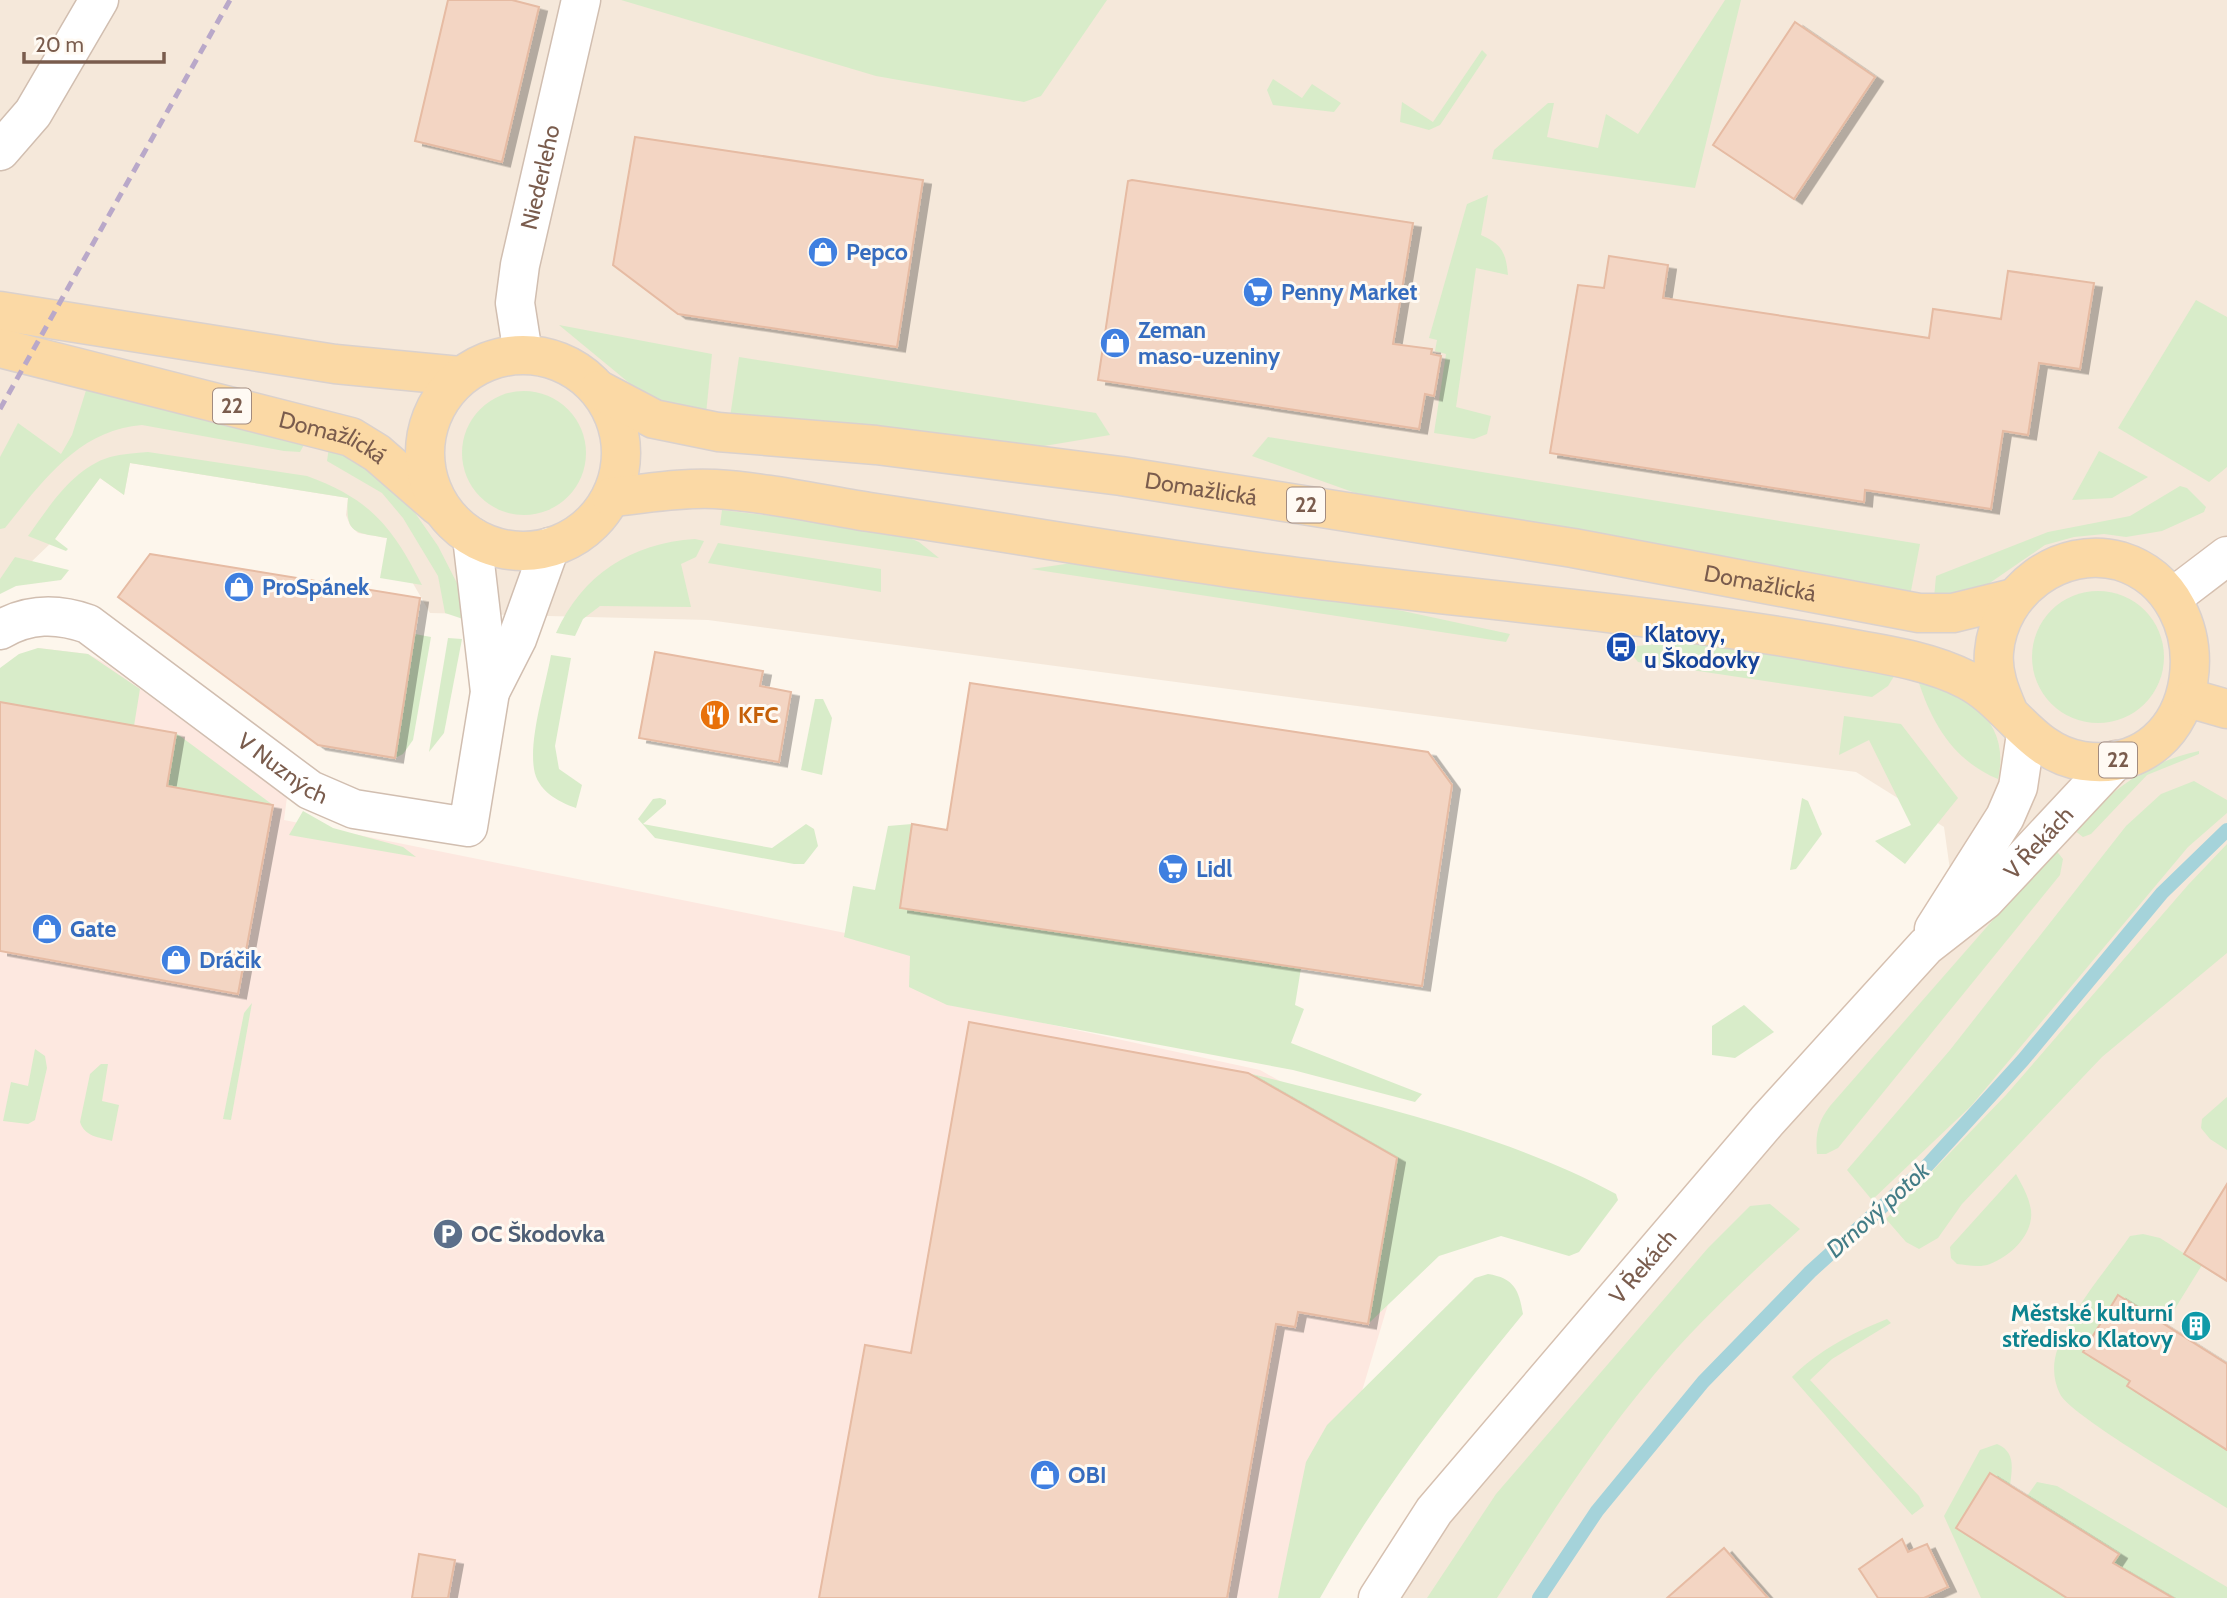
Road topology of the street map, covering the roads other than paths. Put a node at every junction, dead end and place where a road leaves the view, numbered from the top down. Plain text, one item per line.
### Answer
1 (100, 0) edge
2 (581, 0) edge
3 (0, 151) edge
4 (0, 312) edge
5 (0, 348) edge
6 (523, 354) junction
7 (460, 376) junction
8 (599, 390) junction
9 (611, 497) junction
10 (442, 510) junction
11 (471, 537) junction
12 (550, 547) junction
13 (2227, 556) edge
14 (2177, 594) junction
15 (2014, 598) junction
16 (0, 630) edge
17 (490, 692) junction
18 (2209, 704) edge
19 (2017, 722) junction
20 (2116, 761) junction
21 (1926, 946) junction
22 (1378, 1598) edge

1 - 3 street
2 - 6 street, Niederleho
4 - 7 main road
5 - 10 main road, Domažlická / 22
6 - 7 main road, 22
6 - 8 main road, 22
7 - 10 main road, 22
8 - 9 main road, 22
8 - 15 main road, Domažlická / 22
9 - 12 main road, 22
9 - 19 main road, Domažlická / 22
10 - 11 main road, 22
11 - 12 main road, 22
11 - 17 street, V Nuzných
12 - 17 street, V Nuzných
13 - 14 street
14 - 15 main road, Domažlická / 22
14 - 18 main road, Domažlická / 22
15 - 19 main road, Domažlická / 22
16 - 17 street, V Nuzných
18 - 20 main road, Domažlická / 22
19 - 20 main road, Domažlická / 22
19 - 21 street, V Řekách
20 - 21 street, V Řekách
21 - 22 street, V Řekách

